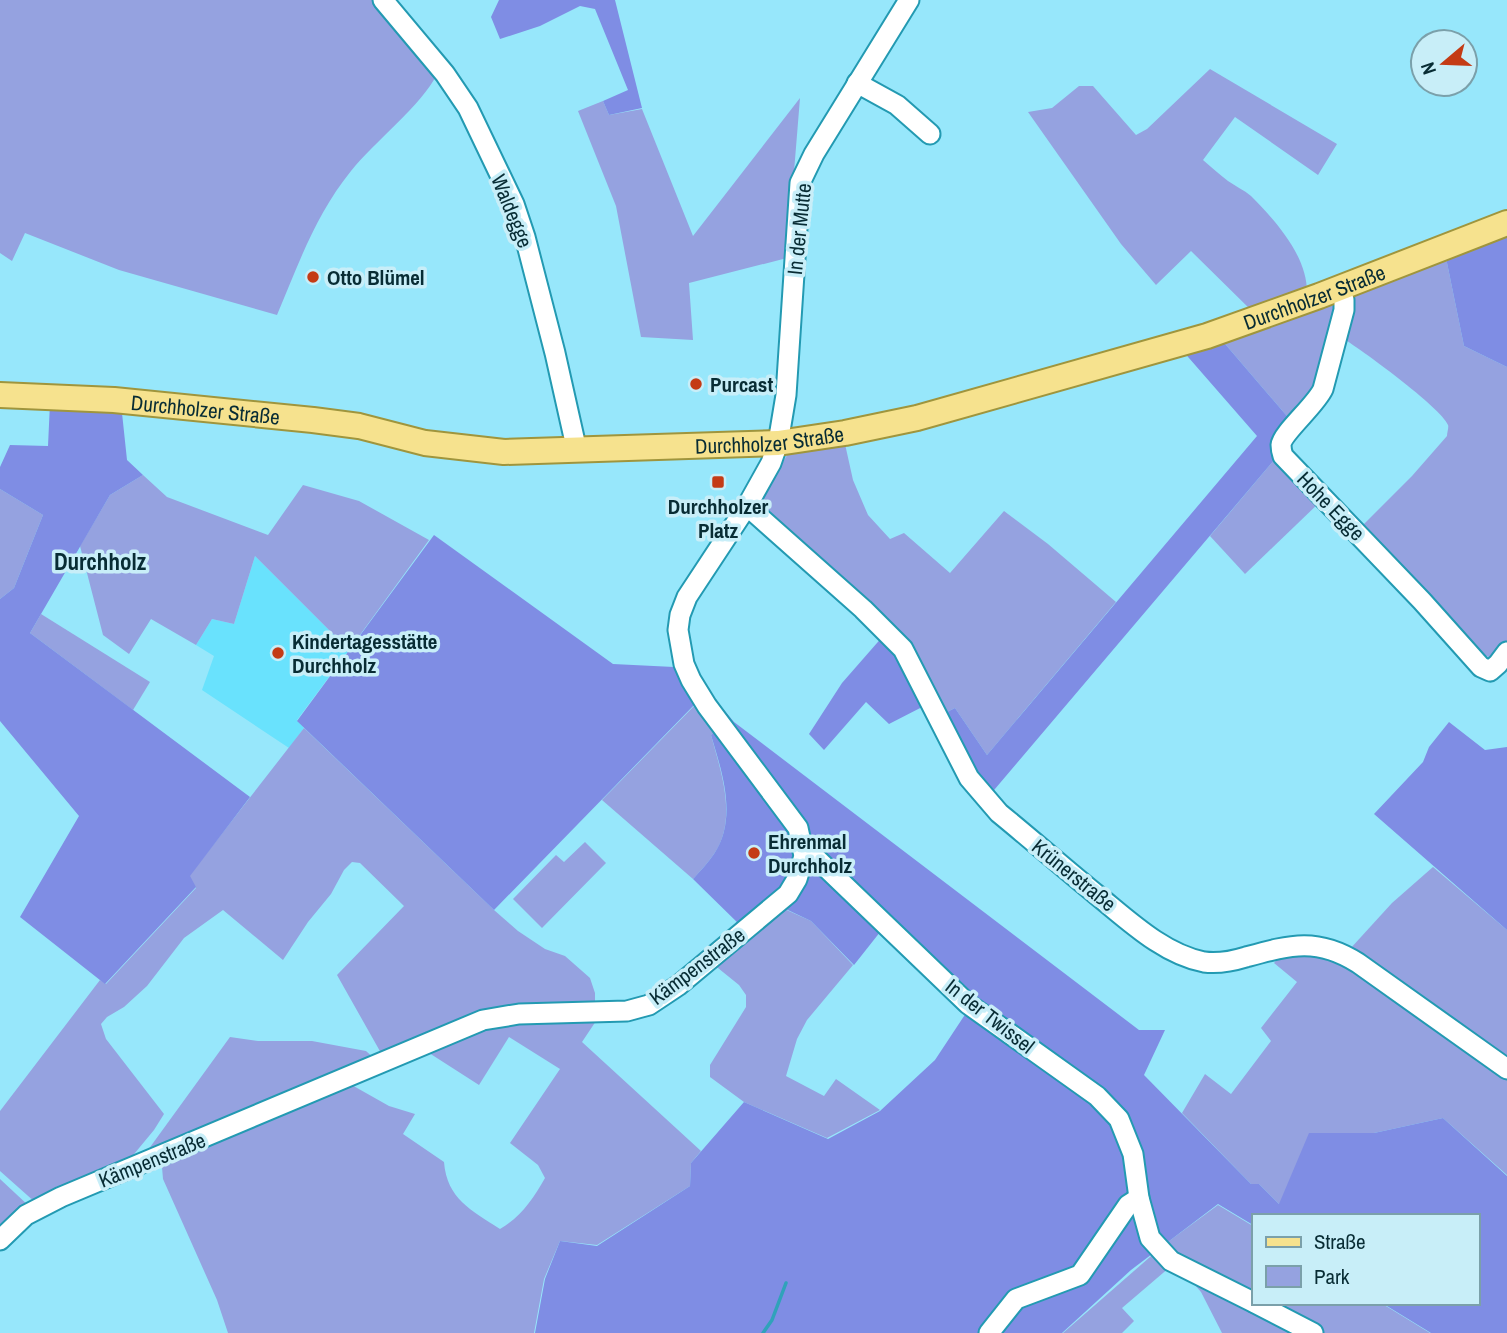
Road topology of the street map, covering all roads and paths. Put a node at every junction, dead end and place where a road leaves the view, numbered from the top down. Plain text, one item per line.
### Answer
1 (383, 0) edge
2 (909, 0) edge
3 (857, 83) junction
4 (930, 134) dead end
5 (1507, 223) edge
6 (1340, 288) junction
7 (0, 395) edge
8 (778, 443) junction
9 (577, 451) junction
10 (747, 506) junction
11 (1507, 652) edge
12 (804, 856) junction
13 (1507, 1069) edge
14 (1139, 1198) junction
15 (0, 1240) edge
16 (1252, 1302) edge
17 (1258, 1305) edge
18 (989, 1333) edge
19 (1313, 1333) edge

1 - 9 street, Waldegge
2 - 3 street, In der Mutte
3 - 4 street
3 - 8 street, In der Mutte
5 - 6 main road, Durchholzer Straße
6 - 8 main road, Durchholzer Straße
6 - 11 street, Hohe Egge
7 - 9 main road, Durchholzer Straße
8 - 9 main road, Durchholzer Straße
8 - 10 street
10 - 12 street
10 - 13 street, Krünerstraße
12 - 14 street, In der Twissel
12 - 15 street, Kämpenstraße
14 - 16 street, In der Twissel
14 - 18 street
17 - 19 street, In der Twissel

